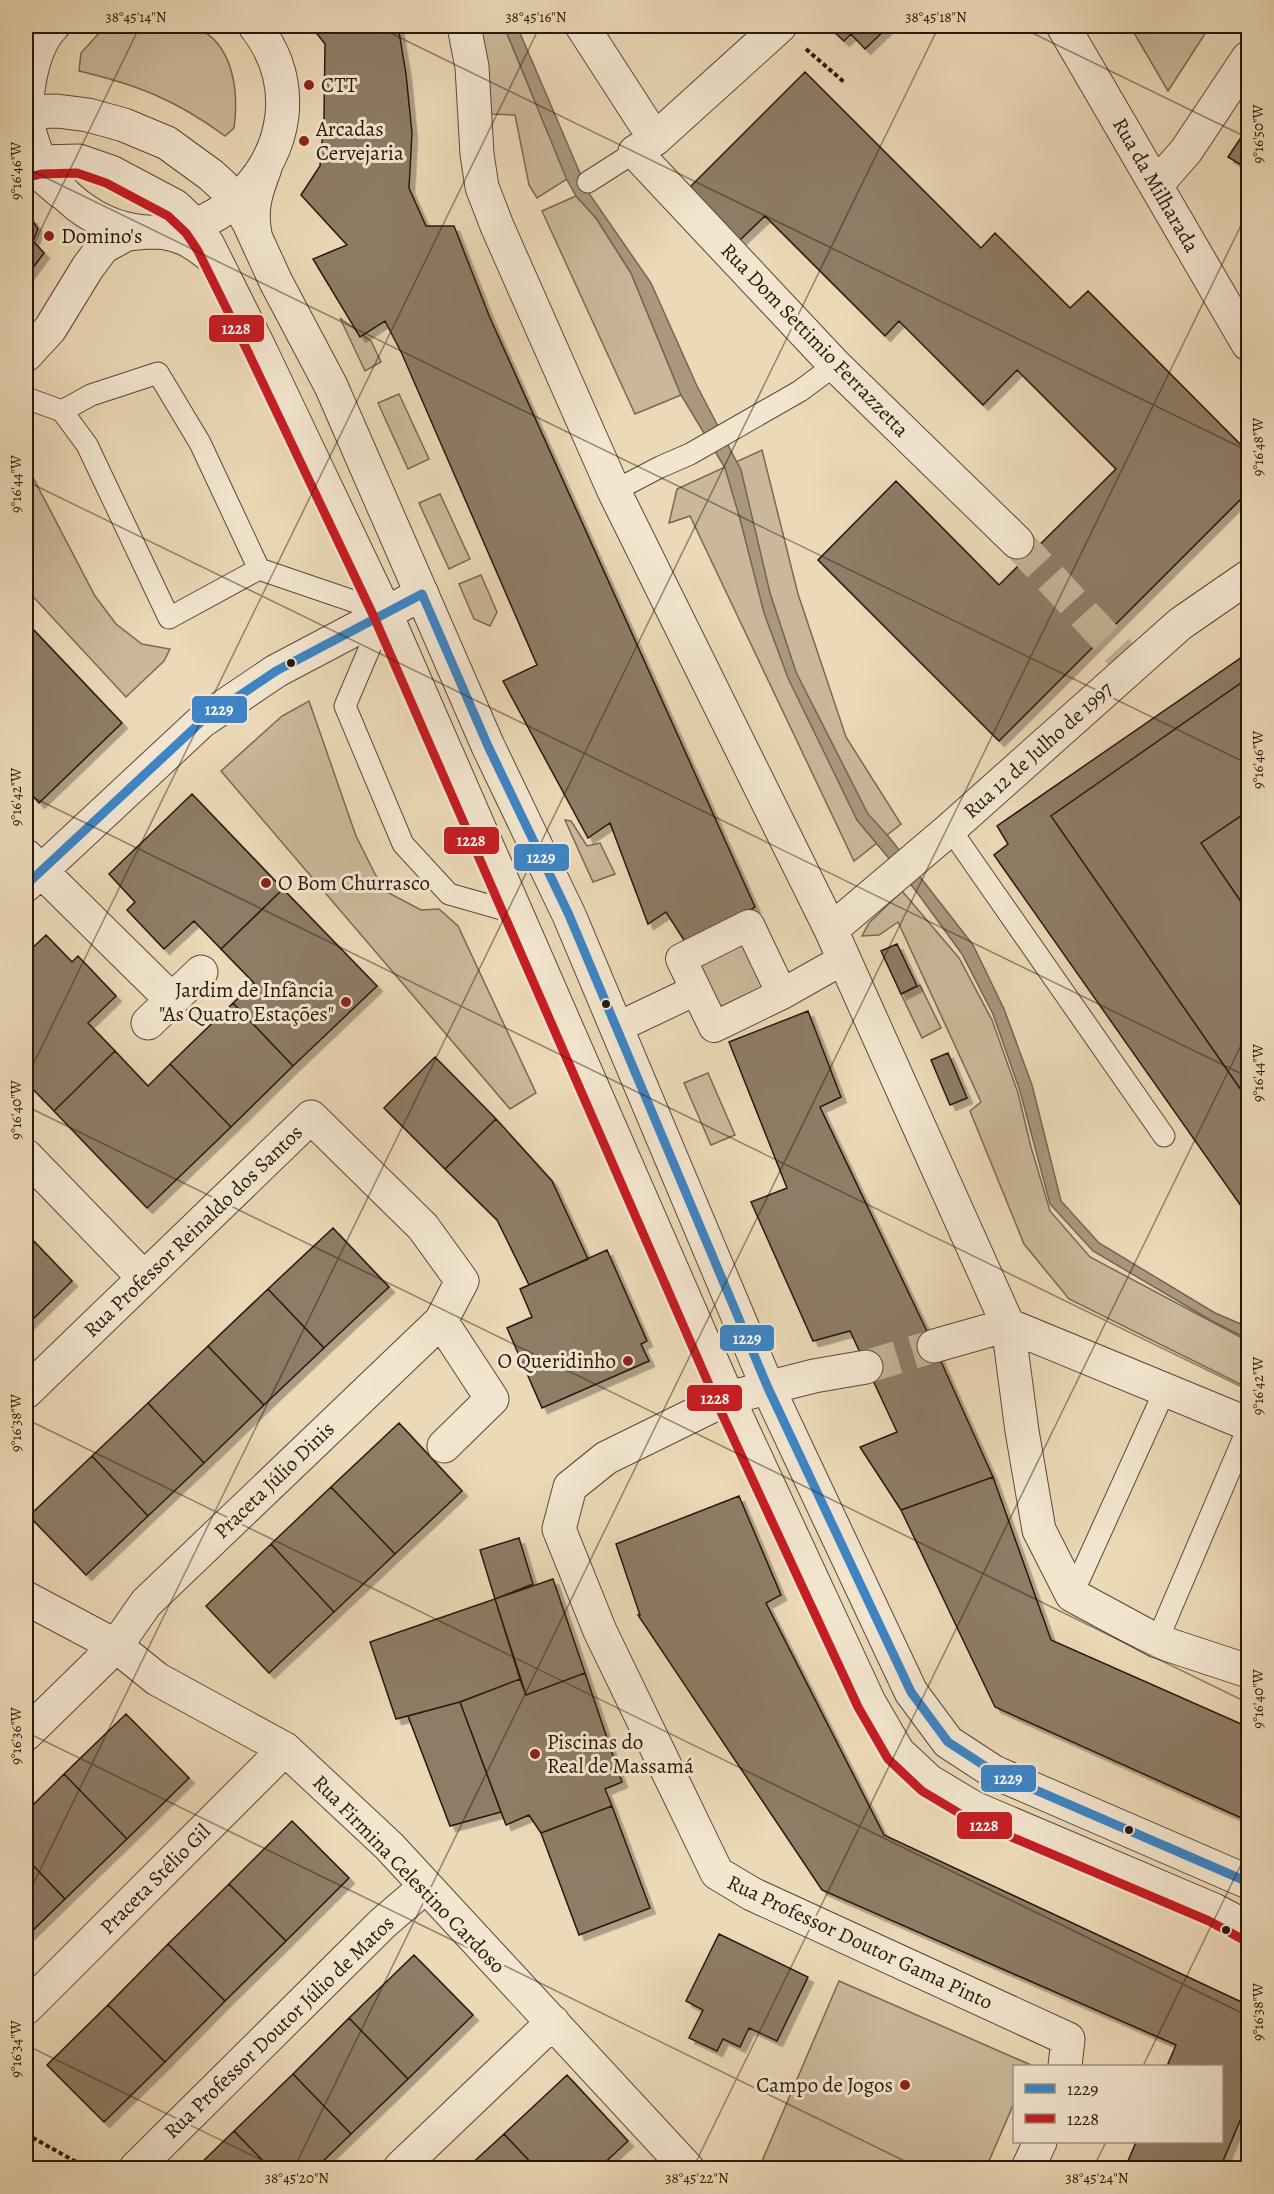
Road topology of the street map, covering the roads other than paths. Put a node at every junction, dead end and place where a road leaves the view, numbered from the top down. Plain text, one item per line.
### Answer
1 (53, 26) edge
2 (255, 26) edge
3 (464, 26) edge
4 (582, 26) edge
5 (780, 26) edge
6 (1063, 26) edge
7 (1248, 58) edge
8 (27, 93) edge
9 (645, 145) junction
10 (30, 166) edge
11 (588, 182) dead end
12 (1157, 184) junction
13 (61, 192) junction
14 (247, 220) junction
15 (195, 225) junction
16 (159, 232) junction
17 (88, 267) junction
18 (221, 272) junction
19 (1248, 344) edge
20 (26, 356) edge
21 (835, 365) junction
22 (26, 398) edge
23 (62, 411) junction
24 (614, 491) junction
25 (1017, 542) tunnel mouth
26 (259, 568) junction
27 (1248, 577) edge
28 (422, 594) junction
29 (385, 612) junction
30 (950, 829) junction
31 (30, 871) edge
32 (516, 913) junction
33 (831, 930) junction
34 (844, 959) junction
35 (201, 972) dead end
36 (696, 990) junction
37 (782, 994) junction
38 (171, 999) junction
39 (147, 1023) dead end
40 (616, 1028) junction
41 (1164, 1136) dead end
42 (26, 1156) edge
43 (144, 1278) junction
44 (441, 1320) junction
45 (1008, 1325) junction
46 (934, 1346) tunnel mouth
47 (866, 1367) tunnel mouth
48 (768, 1388) junction
49 (1165, 1390) junction
50 (26, 1392) edge
51 (728, 1398) junction
52 (1248, 1426) edge
53 (444, 1446) dead end
54 (1072, 1595) junction
55 (26, 1598) edge
56 (1157, 1641) junction
57 (116, 1646) junction
58 (1248, 1671) edge
59 (26, 1734) edge
60 (285, 1749) junction
61 (1248, 1882) edge
62 (425, 1887) junction
63 (1248, 1928) edge
64 (26, 2008) edge
65 (553, 2022) junction
66 (1065, 2065) edge
67 (1040, 2143) edge
68 (686, 2168) edge
69 (136, 2169) edge
70 (400, 2169) edge
71 (1028, 2169) edge

1 - 8 street
2 - 14 street
3 - 24 street
4 - 9 street, Rua Dom Settimio Ferrazzetta
5 - 9 street
6 - 12 street, Rua da Milharada
7 - 12 street
8 - 10 street
8 - 14 street
9 - 11 lane
9 - 21 street, Rua Dom Settimio Ferrazzetta
10 - 13 street
10 - 15 street
12 - 19 street, Rua da Milharada
13 - 16 street
13 - 17 street
14 - 15 street
14 - 28 street
15 - 16 street
15 - 18 street
16 - 17 street
16 - 18 street
17 - 20 street
18 - 29 street
21 - 24 lane
21 - 25 street, Rua Dom Settimio Ferrazzetta
22 - 23 lane
23 - 26 lane
23 - 26 lane
24 - 33 street
26 - 29 lane
27 - 30 street, Rua 12 de Julho de 1997
28 - 29 street
28 - 40 street
29 - 31 street
29 - 32 street
29 - 32 lane
30 - 33 street, Rua 12 de Julho de 1997
30 - 41 lane
31 - 38 street
32 - 51 street
33 - 34 street
34 - 37 street
34 - 45 street
35 - 38 street
36 - 37 street
36 - 37 street
36 - 40 street
38 - 39 street
40 - 48 street
42 - 43 street
43 - 44 street, Rua Professor Reinaldo dos Santos
43 - 50 street, Rua Professor Reinaldo dos Santos
44 - 53 street
44 - 57 street, Praceta Júlio Dinis
45 - 46 street
45 - 49 street
45 - 54 street
47 - 48 street, Rua Professor Doutor Gama Pinto
48 - 51 street, Rua Professor Doutor Gama Pinto
48 - 61 street
49 - 52 street
49 - 54 lane
51 - 63 street
51 - 66 street, Rua Professor Doutor Gama Pinto
52 - 56 lane
54 - 56 street
55 - 57 street, Rua Firmina Celestino Cardoso
56 - 58 street
57 - 59 street, Praceta Júlio Dinis
57 - 60 street, Rua Firmina Celestino Cardoso
60 - 62 street, Rua Firmina Celestino Cardoso
60 - 64 street, Praceta Stélio Gil
62 - 65 street, Rua Firmina Celestino Cardoso
62 - 69 street, Rua Professor Doutor Júlio de Matos
65 - 68 street, Rua Firmina Celestino Cardoso
65 - 70 street
67 - 71 street

